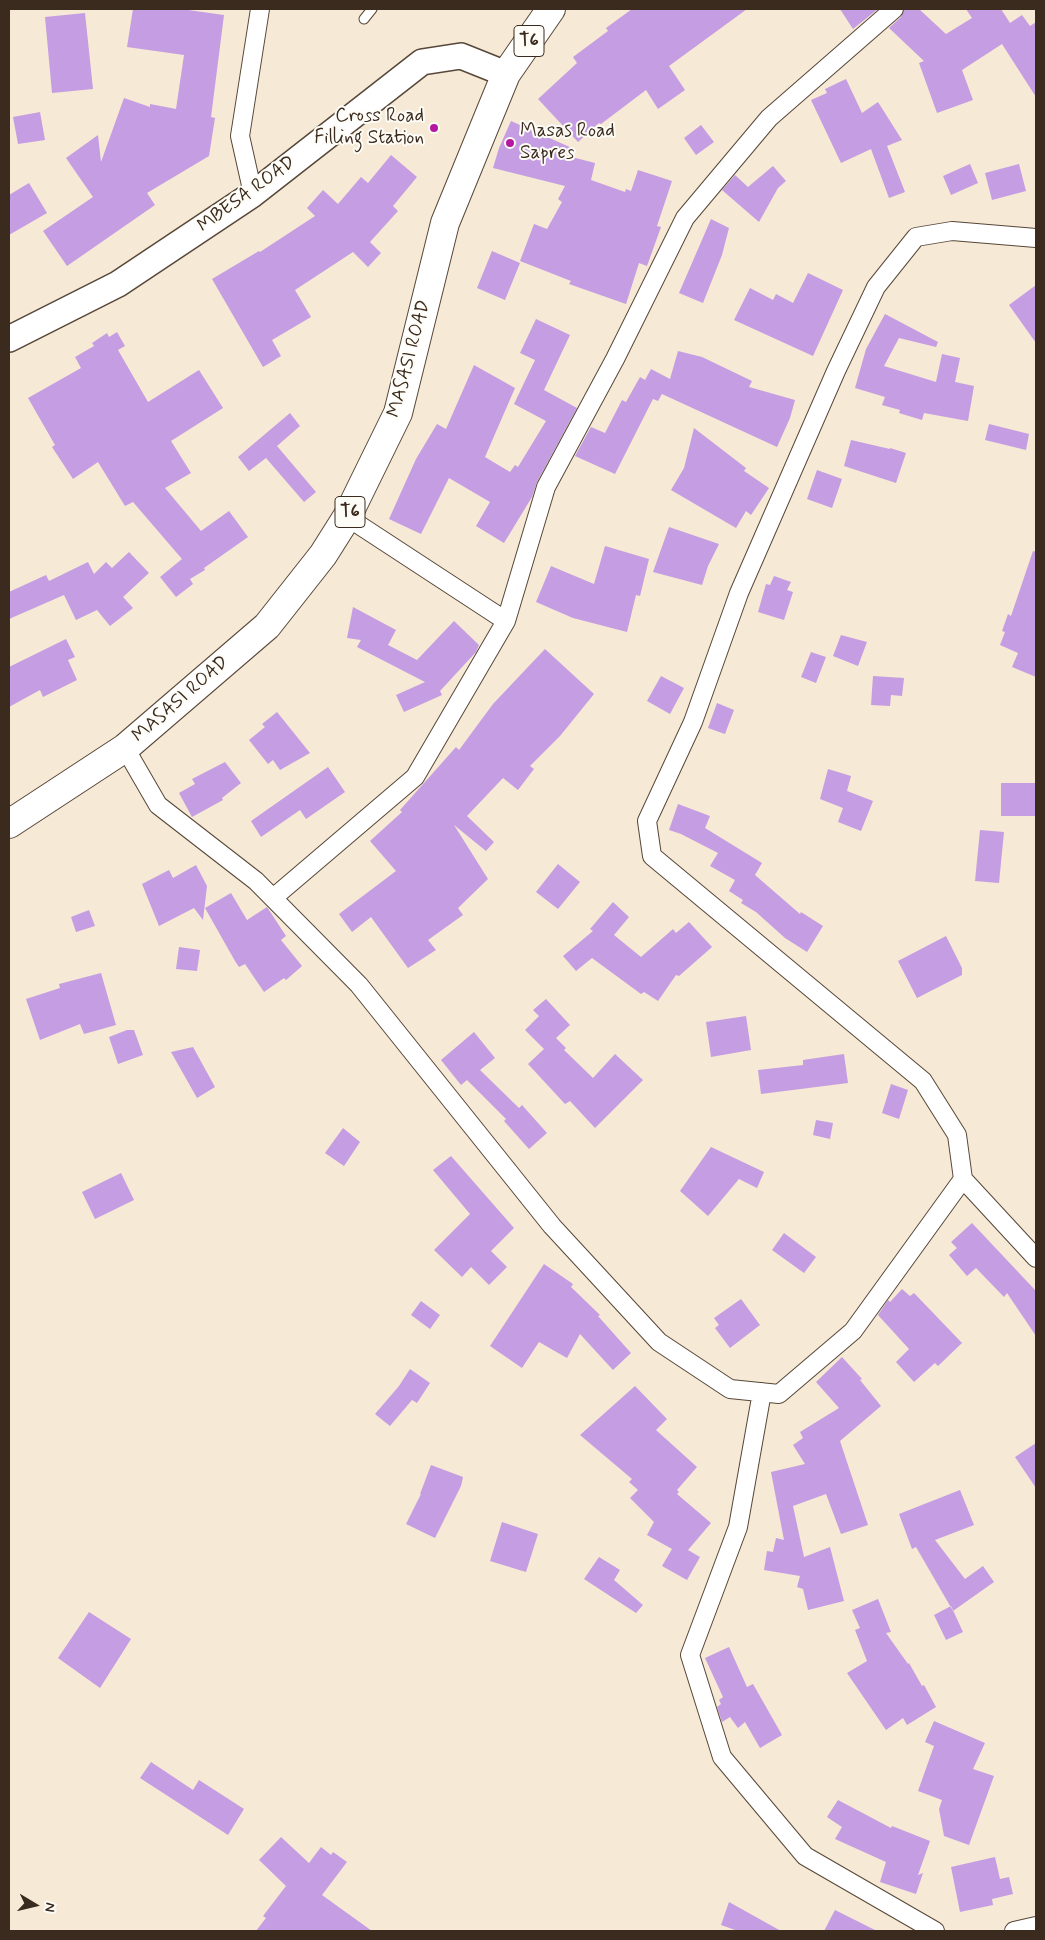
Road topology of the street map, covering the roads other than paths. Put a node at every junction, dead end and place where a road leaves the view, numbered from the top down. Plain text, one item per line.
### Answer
1 (259, 9) edge
2 (372, 9) edge
3 (551, 9) edge
4 (894, 9) edge
5 (364, 20) dead end
6 (506, 74) junction
7 (252, 194) junction
8 (1036, 238) edge
9 (9, 339) edge
10 (347, 517) junction
11 (506, 621) junction
12 (125, 748) junction
13 (9, 824) edge
14 (273, 898) junction
15 (963, 1178) junction
16 (1036, 1258) edge
17 (762, 1392) junction
18 (1036, 1926) edge
19 (935, 1931) edge
20 (1014, 1931) edge

1 - 7 street
2 - 5 lane
3 - 6 highway, T6
4 - 11 street
6 - 7 main road, MBESA ROAD
6 - 10 highway, MASASI ROAD / T6
7 - 9 main road, MBESA ROAD
8 - 15 street
10 - 11 street
10 - 12 highway, MASASI ROAD / T6
11 - 14 street
12 - 13 highway, MASASI ROAD / T6
12 - 14 street
14 - 17 street
15 - 16 street
15 - 17 street
17 - 19 street
18 - 20 street

